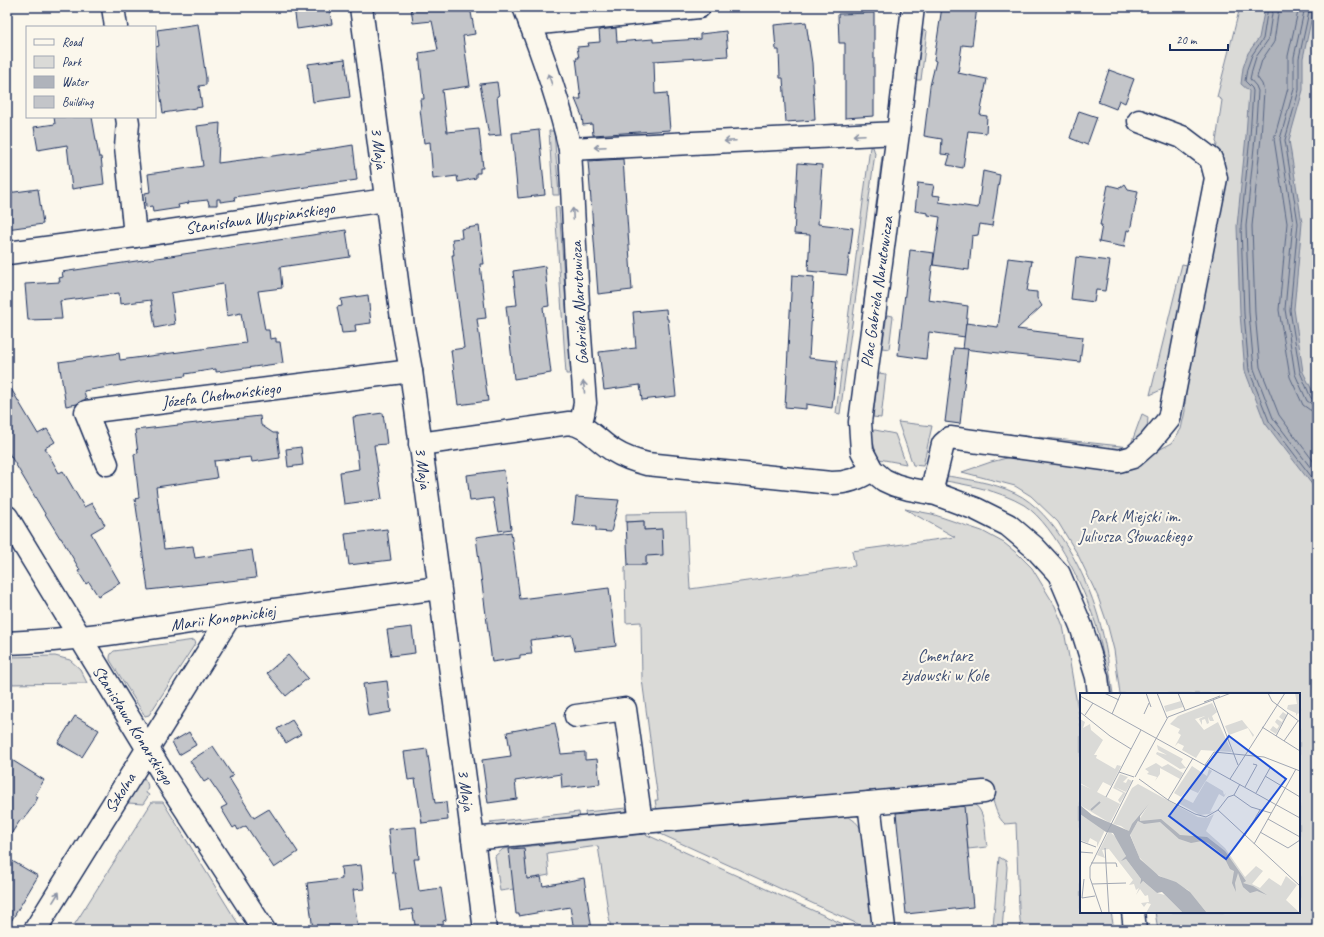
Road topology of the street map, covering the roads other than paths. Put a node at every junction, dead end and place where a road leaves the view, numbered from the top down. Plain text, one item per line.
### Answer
1 (113, 7) edge
2 (361, 7) edge
3 (699, 7) edge
4 (913, 7) edge
5 (527, 15) edge
6 (116, 26) edge
7 (127, 118) edge
8 (1139, 121) dead end
9 (898, 133) junction
10 (570, 149) junction
11 (386, 200) junction
12 (135, 236) junction
13 (8, 253) edge
14 (411, 371) junction
15 (580, 425) junction
16 (420, 444) junction
17 (107, 464) dead end
18 (872, 470) junction
19 (931, 493) junction
20 (7, 517) edge
21 (439, 588) junction
22 (230, 616) junction
23 (80, 638) junction
24 (7, 643) edge
25 (1099, 693) edge
26 (576, 716) dead end
27 (147, 749) junction
28 (984, 792) dead end
29 (869, 803) junction
30 (642, 822) junction
31 (473, 840) junction
32 (1133, 913) edge
33 (884, 928) dead end
34 (35, 930) edge
35 (264, 930) edge
36 (485, 930) edge
37 (1135, 930) edge

1 - 6 street
2 - 11 street, 3 Maja
3 - 5 street, Gabriela Narutowicza
4 - 9 street, Plac Gabriela Narutowicza
10 -> 5 street, Gabriela Narutowicza
7 - 12 street
8 - 19 street
9 -> 10 street
9 - 18 street, Plac Gabriela Narutowicza
15 -> 10 street, Gabriela Narutowicza
11 - 12 street, Stanisława Wyspiańskiego
11 - 14 street, 3 Maja
12 - 13 street, Stanisława Wyspiańskiego
14 - 16 street, 3 Maja
14 - 17 street, Józefa Chełmońskiego
15 - 16 street
15 - 18 street
16 - 21 street, 3 Maja
18 - 19 street
19 - 25 street
20 - 23 street, Stanisława Konarskiego
21 - 22 street, Marii Konopnickiej
21 - 31 street, 3 Maja
22 - 23 street, Marii Konopnickiej
22 - 27 street, Szkolna
23 - 24 street, Marii Konopnickiej
23 - 27 street, Stanisława Konarskiego
26 - 30 street
34 -> 27 street, Szkolna
27 - 35 street, Stanisława Konarskiego
28 - 29 street
29 - 30 street
29 - 33 street
30 - 31 street
31 - 36 street, 3 Maja
32 - 37 street

